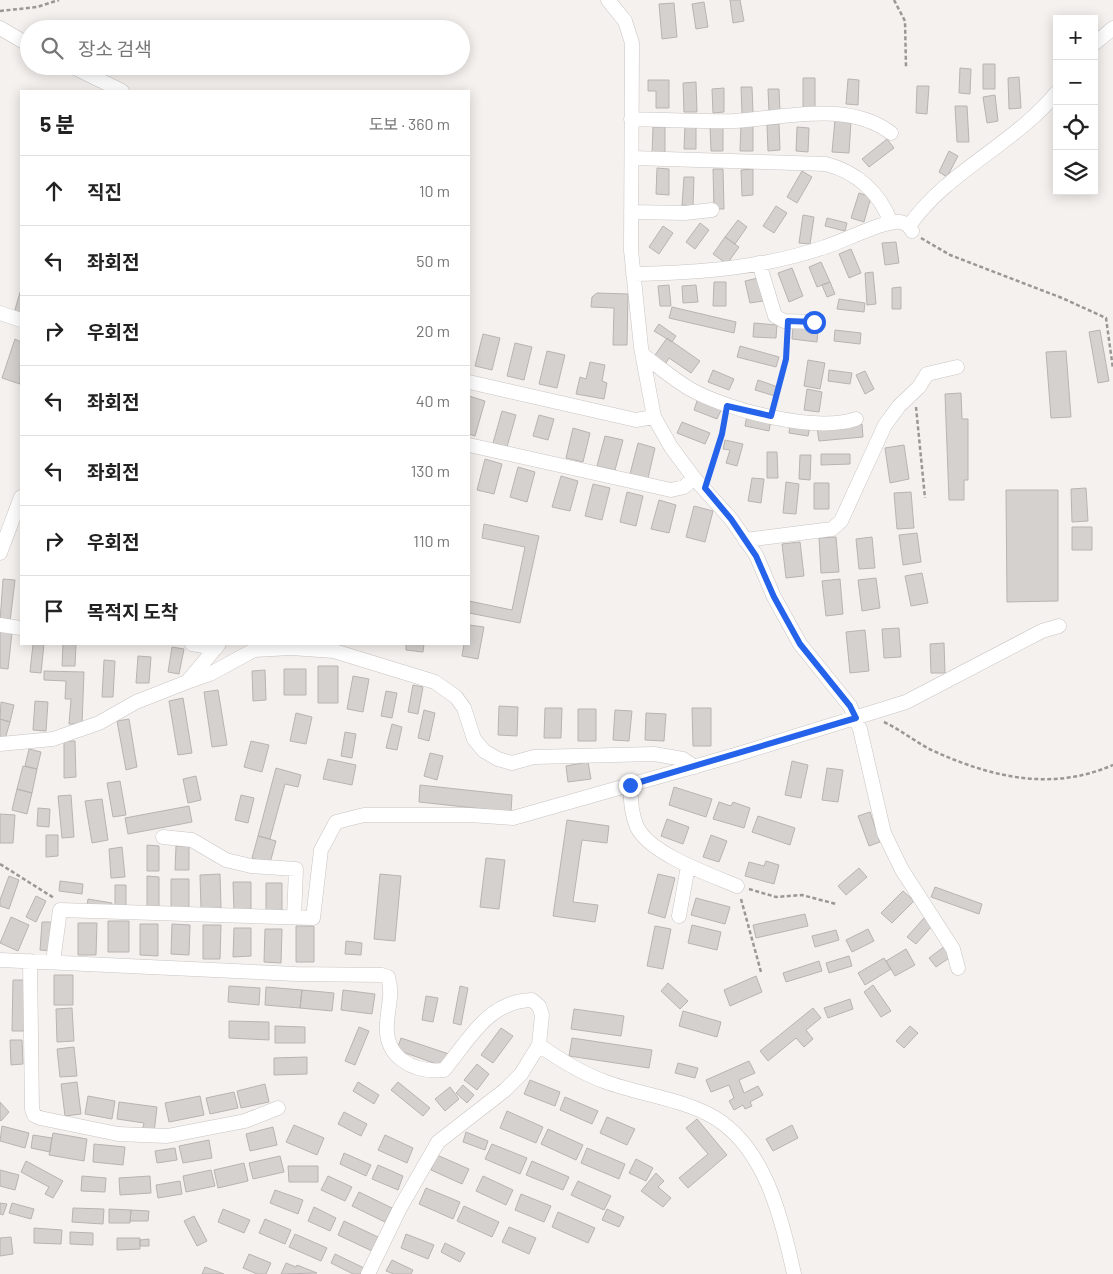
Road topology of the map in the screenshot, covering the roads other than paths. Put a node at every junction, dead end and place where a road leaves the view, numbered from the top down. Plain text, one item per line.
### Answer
1 (608, 0) edge
2 (0, 28) edge
3 (1113, 28) edge
4 (20, 40) edge
5 (1098, 41) edge
6 (89, 75) edge
7 (120, 90) edge
8 (1053, 96) edge
9 (631, 119) junction
10 (891, 133) dead end
11 (632, 158) junction
12 (712, 210) dead end
13 (631, 212) junction
14 (891, 223) junction
15 (759, 264) junction
16 (633, 274) junction
17 (0, 313) edge
18 (20, 320) edge
19 (814, 322) dead end
20 (643, 355) junction
21 (957, 367) dead end
22 (470, 382) edge
23 (654, 417) junction
24 (856, 419) dead end
25 (470, 445) edge
26 (694, 478) junction
27 (20, 500) edge
28 (745, 540) junction
29 (0, 553) edge
30 (0, 625) edge
31 (1059, 626) dead end
32 (20, 628) edge
33 (204, 645) edge
34 (217, 646) edge
35 (187, 682) junction
36 (861, 717) junction
37 (0, 744) edge
38 (695, 767) junction
39 (630, 785) junction
40 (163, 837) dead end
41 (688, 866) junction
42 (737, 886) road end
43 (679, 916) dead end
44 (294, 917) junction
45 (0, 960) edge
46 (30, 961) junction
47 (54, 962) junction
48 (958, 968) dead end
49 (539, 1045) junction
50 (278, 1108) dead end
51 (368, 1274) edge
52 (794, 1274) edge

1 - 9 street
2 - 4 street
3 - 5 street
6 - 7 street
8 - 14 street
9 - 10 street
9 - 11 street
11 - 13 street
11 - 14 street
12 - 13 street
13 - 16 street
14 - 15 street
15 - 16 street
15 - 19 street
16 - 20 street
17 - 18 street
20 - 23 street
20 - 24 street
21 - 28 street
22 - 23 street
23 - 26 street
25 - 26 street
26 - 28 street
27 - 29 street
28 - 36 street
30 - 32 street
31 - 36 street
33 - 34 street
34 - 35 street
35 - 37 street
35 - 38 street
36 - 38 street
36 - 48 street
38 - 39 street
39 - 41 street
39 - 44 street
40 - 44 street
41 - 42 street
41 - 43 street
44 - 47 street
45 - 46 street
46 - 47 street
46 - 50 street
47 - 49 street
49 - 51 street
49 - 52 street

